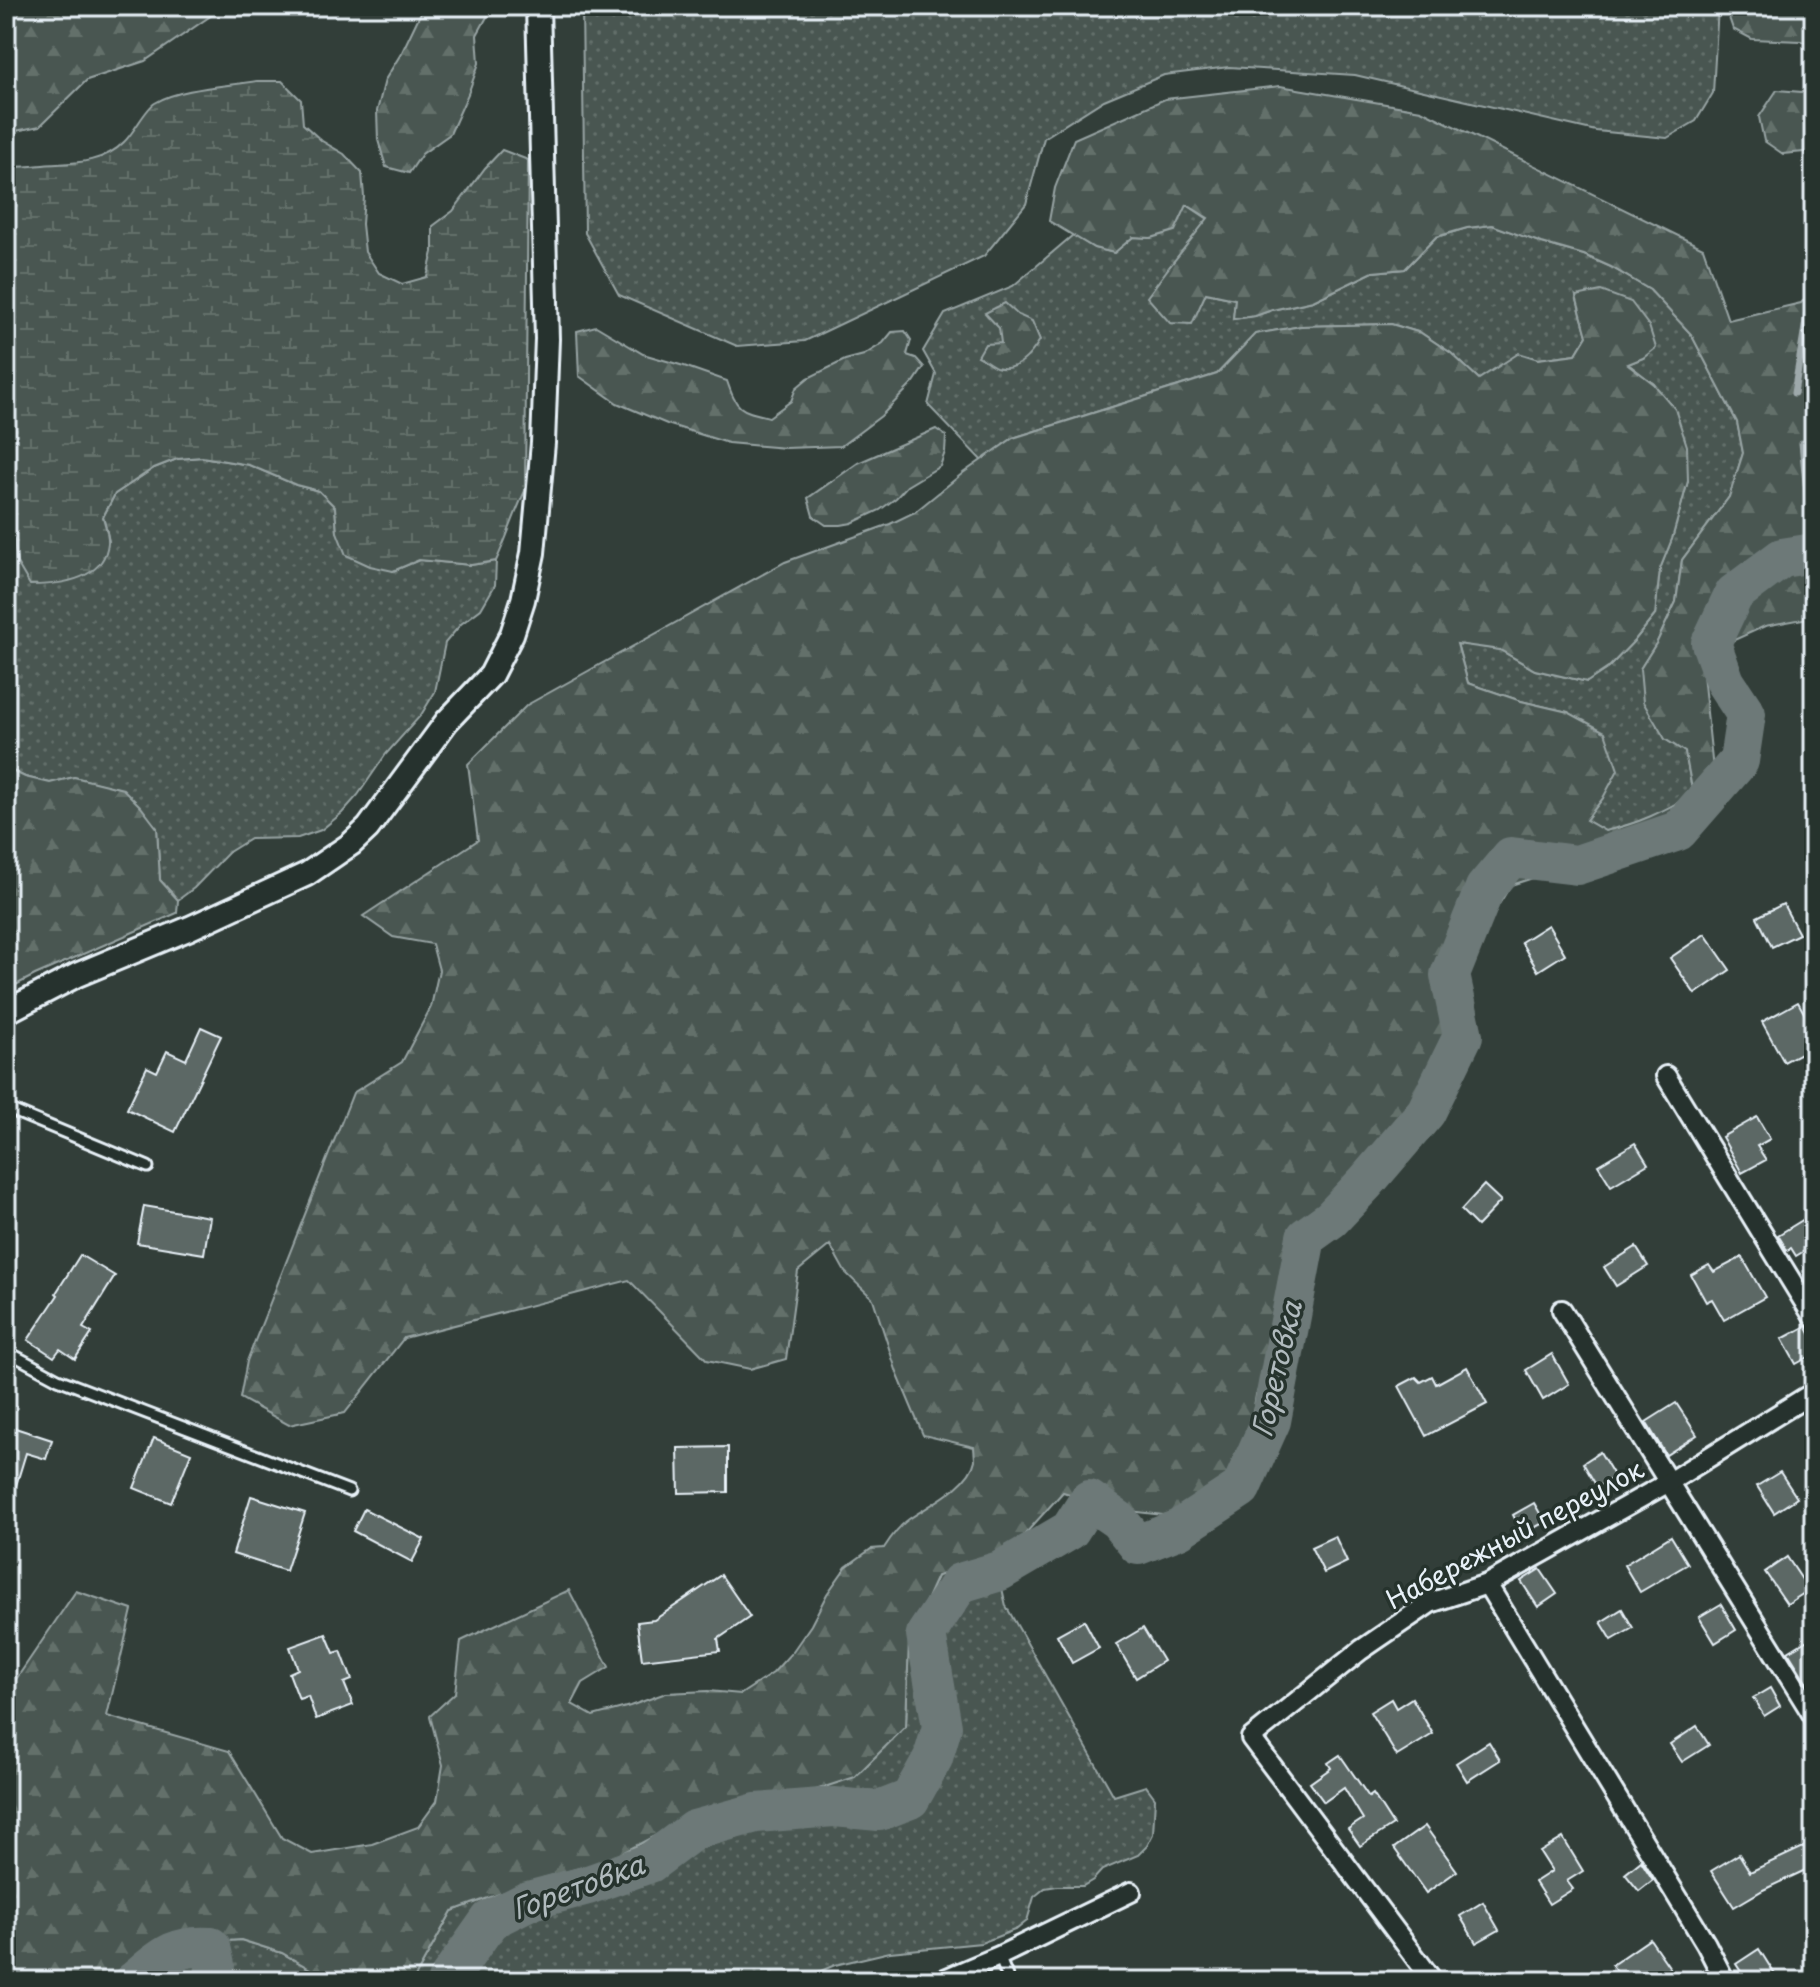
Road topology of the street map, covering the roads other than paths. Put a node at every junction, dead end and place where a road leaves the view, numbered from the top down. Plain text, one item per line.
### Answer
1 (538, 6) edge
2 (6, 1012) edge
3 (1666, 1076) dead end
4 (6, 1108) edge
5 (148, 1167) dead end
6 (1562, 1310) dead end
7 (1814, 1318) edge
8 (6, 1351) edge
9 (1814, 1392) edge
10 (1669, 1482) junction
11 (349, 1491) dead end
12 (1487, 1584) junction
13 (1814, 1717) edge
14 (1131, 1892) dead end
15 (999, 1956) junction
16 (940, 1981) edge
17 (1009, 1981) edge
18 (1433, 1981) edge
19 (1725, 1981) edge

1 - 2 street
3 - 7 street
4 - 5 lane
6 - 10 street
8 - 11 lane
9 - 10 street, Набережный переулок
10 - 12 street, Набережный переулок
10 - 13 street
12 - 18 street, Набережный переулок
12 - 19 street
14 - 15 street
15 - 16 street
15 - 17 lane

